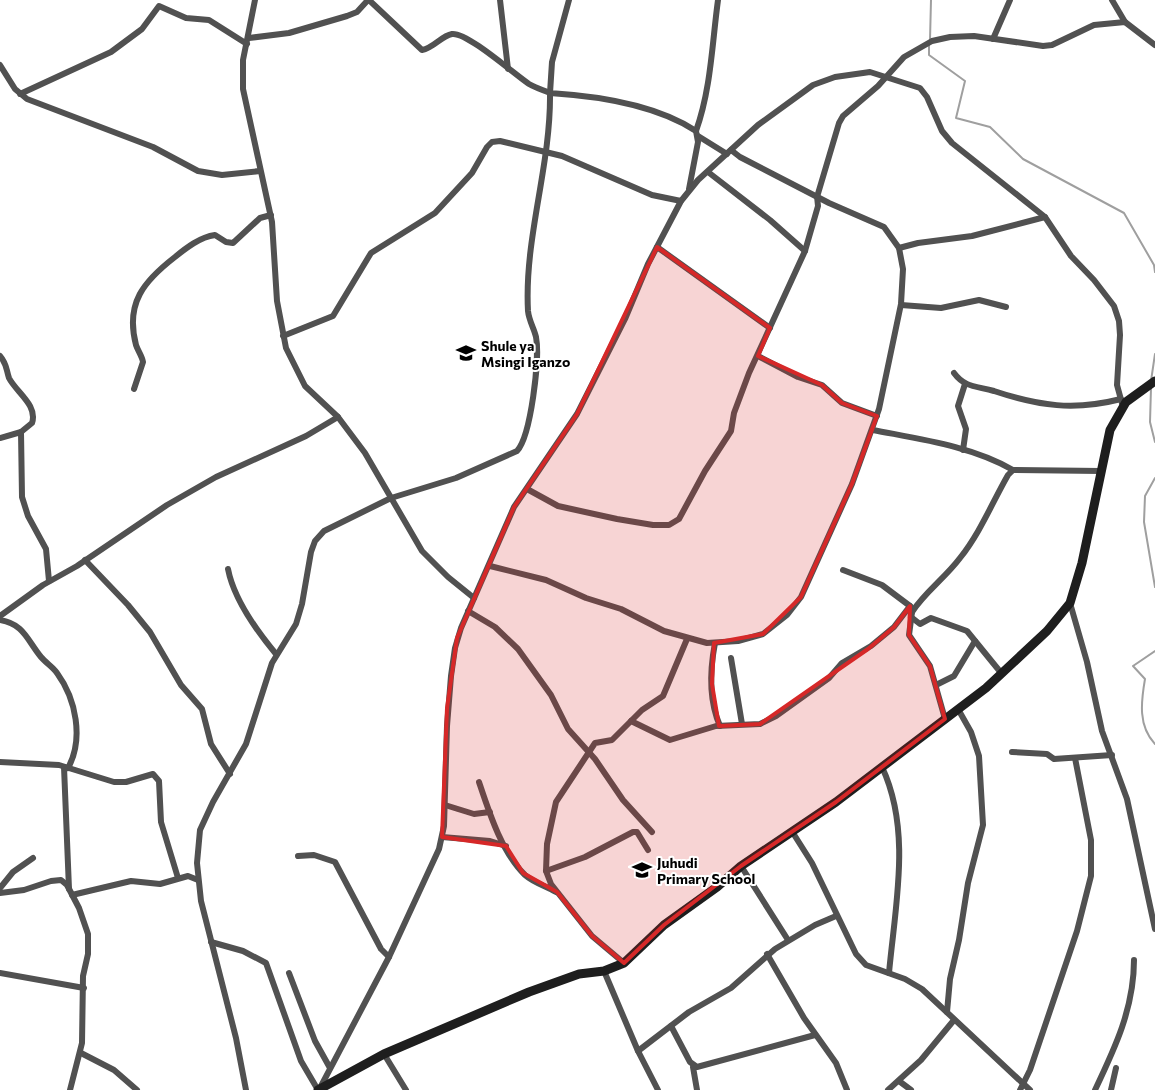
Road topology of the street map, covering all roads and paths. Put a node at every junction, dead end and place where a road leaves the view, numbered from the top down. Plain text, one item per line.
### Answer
1 (256, 0) edge
2 (369, 0) edge
3 (500, 0) edge
4 (569, 0) edge
5 (718, 0) edge
6 (1010, 0) edge
7 (1112, 0) edge
8 (1125, 22) junction
9 (993, 39) junction
10 (248, 42) junction
11 (1155, 45) edge
12 (0, 65) edge
13 (508, 69) junction
14 (887, 76) junction
15 (550, 93) junction
16 (20, 94) junction
17 (697, 133) junction
18 (729, 152) junction
19 (547, 153) junction
20 (260, 171) junction
21 (708, 172) junction
22 (689, 190) junction
23 (817, 196) junction
24 (681, 201) junction
25 (271, 215) junction
26 (1045, 217) junction
27 (657, 246) junction
28 (899, 248) junction
29 (805, 251) junction
30 (901, 306) junction
31 (1006, 307) dead end
32 (770, 328) junction
33 (283, 336) junction
34 (0, 356) edge
35 (758, 356) junction
36 (954, 373) dead end
37 (1155, 381) edge
38 (965, 384) junction
39 (134, 389) dead end
40 (1122, 403) junction
41 (877, 416) junction
42 (338, 417) junction
43 (873, 430) junction
44 (21, 432) junction
45 (0, 438) edge
46 (963, 450) junction
47 (1013, 470) junction
48 (1102, 471) junction
49 (527, 489) junction
50 (391, 498) junction
51 (85, 560) junction
52 (490, 566) junction
53 (228, 569) dead end
54 (843, 570) dead end
55 (49, 581) junction
56 (474, 598) junction
57 (1070, 603) junction
58 (468, 611) junction
59 (911, 612) junction
60 (0, 618) edge
61 (687, 639) junction
62 (975, 640) junction
63 (715, 643) junction
64 (276, 654) junction
65 (731, 658) dead end
66 (1002, 674) junction
67 (936, 685) junction
68 (958, 709) junction
69 (944, 719) junction
70 (631, 721) junction
71 (742, 724) junction
72 (720, 726) junction
73 (1012, 752) dead end
74 (590, 753) junction
75 (1112, 755) junction
76 (1075, 758) junction
77 (0, 762) edge
78 (66, 767) junction
79 (882, 767) junction
80 (230, 774) junction
81 (479, 782) dead end
82 (445, 805) junction
83 (490, 812) junction
84 (652, 832) dead end
85 (793, 833) junction
86 (442, 837) junction
87 (506, 846) junction
88 (648, 850) dead end
89 (298, 856) dead end
90 (33, 858) dead end
91 (742, 866) junction
92 (546, 871) junction
93 (178, 878) junction
94 (198, 880) junction
95 (0, 888) edge
96 (71, 892) junction
97 (557, 892) junction
98 (0, 893) edge
99 (836, 916) junction
100 (1155, 928) edge
101 (788, 940) junction
102 (212, 942) junction
103 (767, 954) junction
104 (389, 956) junction
105 (1134, 960) dead end
106 (624, 963) junction
107 (604, 971) junction
108 (0, 973) edge
109 (289, 973) dead end
110 (889, 973) junction
111 (84, 988) junction
112 (947, 1012) junction
113 (954, 1020) junction
114 (671, 1026) junction
115 (816, 1035) junction
116 (638, 1051) junction
117 (81, 1053) junction
118 (384, 1054) junction
119 (693, 1067) junction
120 (330, 1068) junction
121 (1116, 1068) dead end
122 (899, 1081) junction
123 (1022, 1087) edge
124 (318, 1089) edge
125 (70, 1090) edge
126 (137, 1090) edge
127 (246, 1090) edge
128 (406, 1090) edge
129 (658, 1090) edge
130 (697, 1090) edge
131 (846, 1090) edge
132 (888, 1090) edge
133 (911, 1090) edge
134 (1030, 1090) edge
135 (1095, 1090) edge
136 (1111, 1090) edge

1 - 10 street
2 - 10 street
2 - 13 street
3 - 13 street
4 - 15 street
5 - 17 street
6 - 9 street
7 - 8 street
8 - 9 street
8 - 11 street
9 - 14 street
10 - 16 street
10 - 20 street
12 - 16 street
13 - 15 street
14 - 18 street
14 - 23 street
14 - 26 street
15 - 17 street
15 - 19 street
16 - 20 street
17 - 18 street
17 - 22 street
18 - 21 street
18 - 23 street
19 - 24 street
19 - 33 street
19 - 50 street
20 - 25 street
21 - 22 street
21 - 29 street
22 - 24 street
23 - 28 street
23 - 29 street
24 - 27 street
25 - 33 street
25 - 39 street
26 - 28 street
26 - 40 street
27 - 32 street
27 - 49 street
28 - 30 street
29 - 32 street
30 - 31 street
30 - 41 street
32 - 35 street
33 - 42 street
34 - 44 street
35 - 41 street
35 - 49 street
36 - 38 street
37 - 40 street
38 - 40 street
38 - 46 street
40 - 48 street
41 - 43 street
42 - 50 street
42 - 51 street
43 - 46 street
43 - 63 street
44 - 45 street
44 - 55 street
46 - 47 street
47 - 48 street
47 - 59 street
48 - 57 street
49 - 52 street
50 - 56 street
50 - 64 street
51 - 55 street
51 - 80 street
52 - 56 street
52 - 61 street
53 - 64 street
54 - 59 street
55 - 60 street
56 - 58 street
57 - 66 street
57 - 75 street
58 - 74 street
58 - 82 street
59 - 62 street
59 - 67 street
59 - 71 street
60 - 78 street
61 - 63 street
61 - 70 street
62 - 66 street
62 - 67 street
63 - 72 street
64 - 80 street
65 - 71 street
66 - 68 street
67 - 69 street
68 - 69 street
68 - 112 street
69 - 79 street
70 - 72 street
70 - 74 street
71 - 72 street
73 - 76 street
74 - 84 street
74 - 92 street
75 - 76 street
75 - 100 street
76 - 123 street
77 - 78 street
78 - 93 street
78 - 96 street
79 - 85 street
79 - 110 street
80 - 94 street
81 - 83 street
82 - 83 street
82 - 86 street
83 - 87 street
85 - 91 street
85 - 99 street
86 - 87 street
86 - 104 street
87 - 97 street
88 - 92 street
89 - 104 street
90 - 95 street
91 - 101 street
91 - 106 street
92 - 97 street
93 - 94 street
93 - 96 street
94 - 102 street
96 - 98 street
96 - 111 street
97 - 106 street
99 - 101 street
99 - 110 street
101 - 103 street
102 - 124 street
102 - 127 street
103 - 114 street
103 - 115 street
104 - 120 street
105 - 135 street
106 - 107 street
107 - 116 street
107 - 118 street
108 - 111 street
109 - 120 street
110 - 112 street
111 - 117 street
112 - 113 street
113 - 122 street
113 - 123 street
114 - 116 street
114 - 119 street
115 - 119 street
115 - 131 street
116 - 129 street
117 - 125 street
117 - 126 street
118 - 124 street
118 - 128 street
119 - 130 street
120 - 124 street
121 - 136 street
122 - 132 street
122 - 133 street
123 - 134 street

